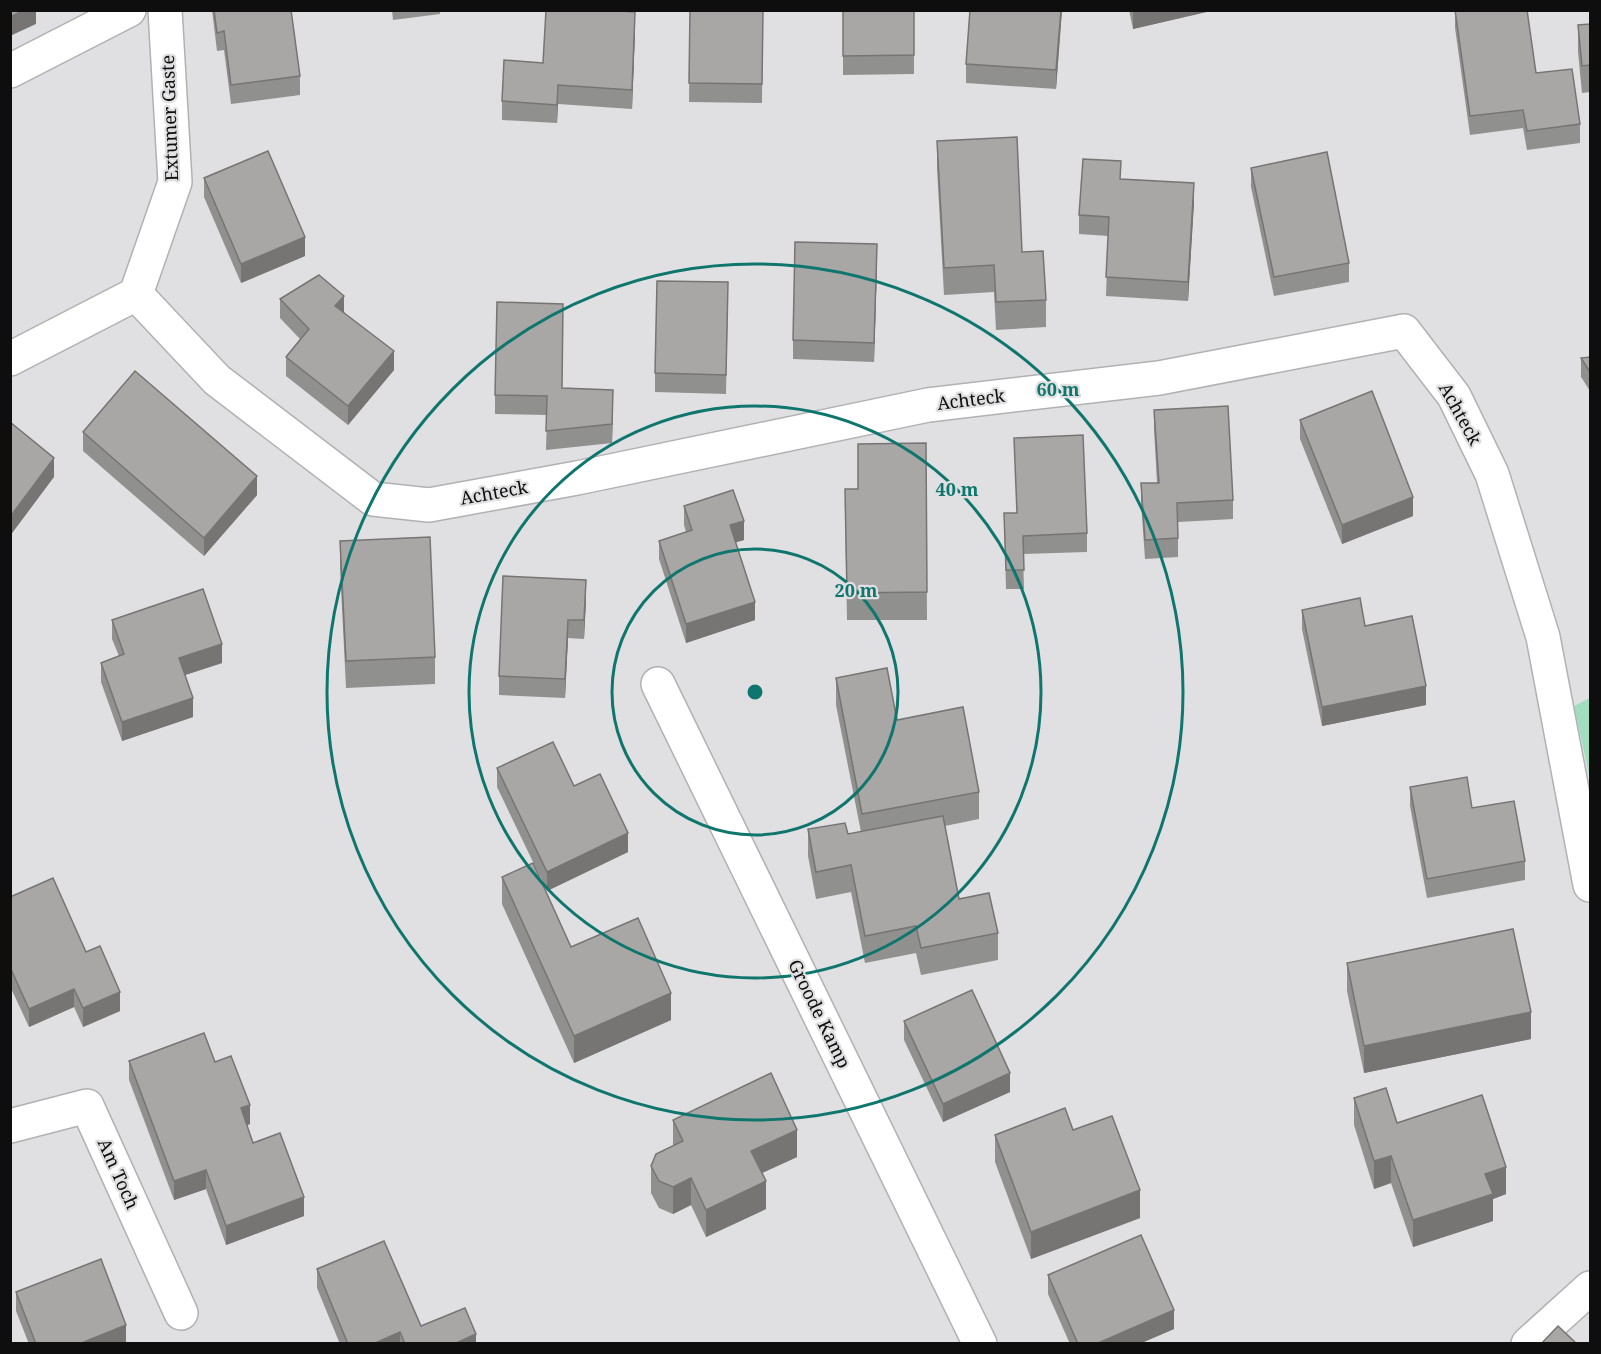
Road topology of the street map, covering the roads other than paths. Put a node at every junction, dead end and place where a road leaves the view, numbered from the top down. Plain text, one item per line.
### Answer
1 (129, 10) edge
2 (165, 10) edge
3 (10, 71) edge
4 (136, 294) junction
5 (10, 359) edge
6 (658, 684) dead end
7 (1590, 885) edge
8 (10, 1126) edge
9 (1590, 1288) edge
10 (181, 1313) dead end
11 (980, 1344) edge
12 (1528, 1344) edge

1 - 3 street
2 - 4 street, Extumer Gaste
4 - 5 street
4 - 7 street, Achteck
6 - 11 street, Groode Kamp
8 - 10 street, Am Toch
9 - 12 street

